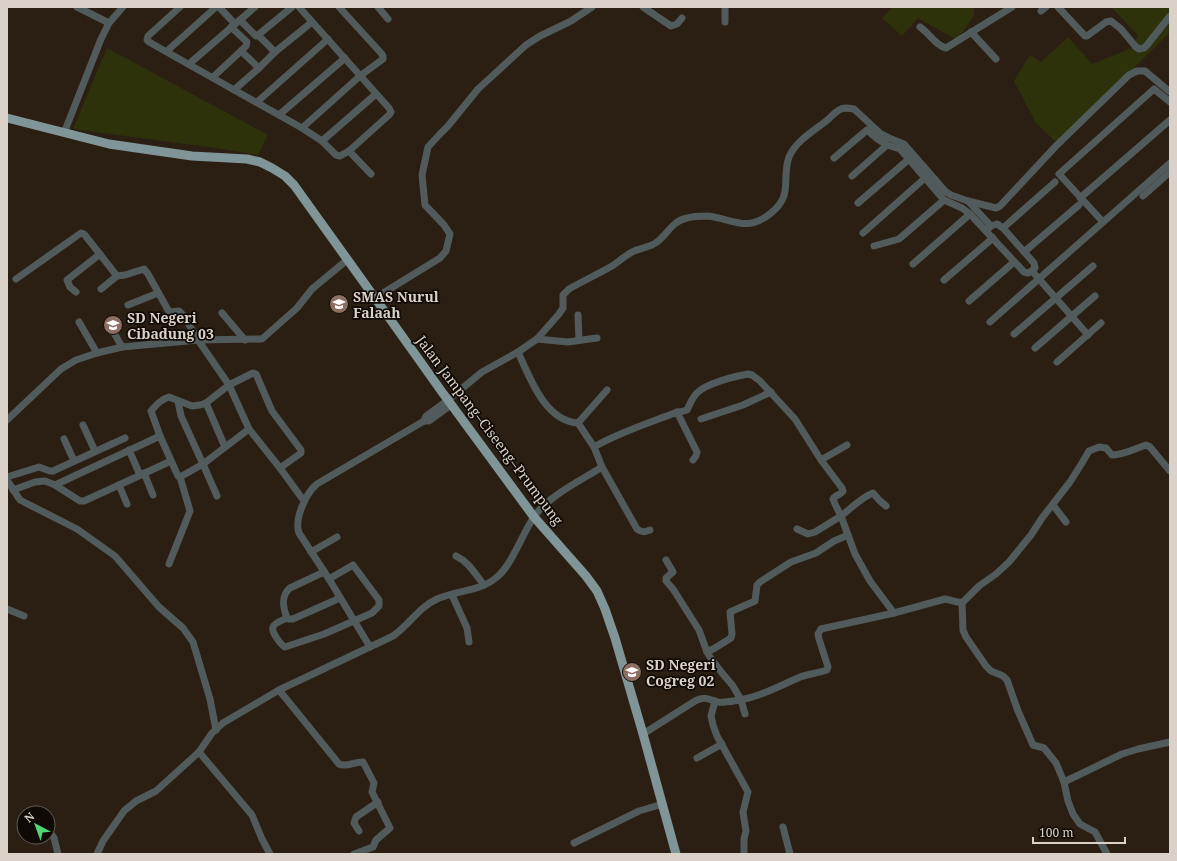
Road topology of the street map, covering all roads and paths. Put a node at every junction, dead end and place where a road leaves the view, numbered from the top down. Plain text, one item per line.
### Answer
1 (77, 7) edge
2 (123, 7) edge
3 (180, 7) edge
4 (216, 7) edge
5 (219, 7) edge
6 (255, 7) edge
7 (292, 7) edge
8 (299, 7) edge
9 (339, 7) edge
10 (378, 7) edge
11 (592, 7) edge
12 (643, 7) edge
13 (725, 7) edge
14 (1012, 7) edge
15 (1058, 7) edge
16 (1170, 16) edge
17 (682, 18) dead end
18 (388, 19) dead end
19 (312, 22) junction
20 (725, 22) dead end
21 (235, 24) junction
22 (108, 26) junction
23 (920, 27) dead end
24 (971, 32) junction
25 (258, 35) junction
26 (328, 39) junction
27 (241, 51) junction
28 (167, 52) junction
29 (275, 52) junction
30 (345, 58) junction
31 (996, 59) dead end
32 (189, 64) junction
33 (259, 68) junction
34 (360, 76) junction
35 (213, 77) junction
36 (234, 90) junction
37 (1170, 92) edge
38 (376, 94) junction
39 (257, 102) junction
40 (1170, 102) edge
41 (279, 115) junction
42 (7, 118) edge
43 (1170, 120) edge
44 (302, 128) junction
45 (64, 133) junction
46 (322, 142) junction
47 (887, 145) junction
48 (349, 151) junction
49 (834, 158) dead end
50 (909, 159) junction
51 (1170, 163) edge
52 (1170, 172) edge
53 (371, 174) dead end
54 (852, 176) dead end
55 (925, 178) junction
56 (1055, 182) dead end
57 (1143, 196) dead end
58 (944, 200) junction
59 (968, 201) junction
60 (1080, 201) junction
61 (858, 203) dead end
62 (970, 214) junction
63 (1103, 222) junction
64 (988, 228) junction
65 (1003, 228) junction
66 (863, 233) dead end
67 (993, 238) junction
68 (874, 246) dead end
69 (1024, 252) junction
70 (100, 254) junction
71 (347, 260) junction
72 (1014, 262) junction
73 (912, 264) dead end
74 (1093, 266) dead end
75 (1032, 271) junction
76 (117, 276) junction
77 (1040, 278) junction
78 (16, 279) dead end
79 (944, 280) dead end
80 (101, 289) dead end
81 (76, 292) dead end
82 (158, 293) junction
83 (1095, 296) dead end
84 (376, 298) junction
85 (1056, 298) junction
86 (969, 301) dead end
87 (128, 305) dead end
88 (222, 313) dead end
89 (578, 315) dead end
90 (1072, 316) junction
91 (79, 322) dead end
92 (990, 322) dead end
93 (1101, 323) dead end
94 (113, 331) dead end
95 (1014, 334) dead end
96 (1088, 335) junction
97 (597, 338) dead end
98 (537, 339) junction
99 (198, 340) junction
100 (245, 340) junction
101 (579, 340) junction
102 (122, 347) junction
103 (1035, 348) dead end
104 (518, 352) junction
105 (96, 353) junction
106 (1057, 362) dead end
107 (229, 385) junction
108 (607, 390) dead end
109 (771, 392) junction
110 (178, 401) junction
111 (450, 402) junction
112 (206, 403) junction
113 (677, 412) junction
114 (701, 419) dead end
115 (7, 420) edge
116 (578, 423) junction
117 (83, 425) dead end
118 (249, 429) junction
119 (160, 436) junction
120 (124, 438) dead end
121 (64, 439) dead end
122 (847, 445) dead end
123 (225, 447) junction
124 (594, 447) junction
125 (129, 450) junction
126 (95, 451) junction
127 (693, 460) dead end
128 (821, 460) junction
129 (74, 461) junction
130 (171, 461) junction
131 (203, 464) junction
132 (280, 468) junction
133 (602, 468) junction
134 (1170, 471) edge
135 (142, 474) junction
136 (180, 477) junction
137 (7, 479) edge
138 (55, 485) junction
139 (119, 486) junction
140 (13, 490) junction
141 (153, 495) dead end
142 (217, 496) dead end
143 (304, 501) junction
144 (127, 504) dead end
145 (1053, 505) junction
146 (886, 506) dead end
147 (841, 516) junction
148 (534, 517) junction
149 (1066, 522) dead end
150 (797, 529) dead end
151 (650, 530) dead end
152 (848, 535) junction
153 (337, 537) dead end
154 (311, 552) junction
155 (456, 556) dead end
156 (666, 560) dead end
157 (169, 564) dead end
158 (324, 572) junction
159 (329, 579) junction
160 (484, 585) junction
161 (452, 595) junction
162 (340, 598) junction
163 (962, 603) junction
164 (7, 609) edge
165 (894, 613) junction
166 (24, 616) dead end
167 (287, 618) junction
168 (353, 621) junction
169 (469, 642) dead end
170 (370, 647) junction
171 (707, 652) junction
172 (279, 690) junction
173 (740, 700) junction
174 (714, 701) junction
175 (745, 714) dead end
176 (216, 730) junction
177 (643, 734) junction
178 (1170, 742) edge
179 (722, 744) junction
180 (199, 752) junction
181 (697, 758) dead end
182 (1064, 782) junction
183 (378, 802) junction
184 (663, 804) junction
185 (783, 827) dead end
186 (358, 831) dead end
187 (574, 843) dead end
188 (374, 846) junction
189 (97, 854) edge
190 (270, 854) edge
191 (354, 854) edge
192 (378, 854) edge
193 (676, 854) edge
194 (744, 854) edge
195 (790, 854) edge
196 (1107, 854) edge

1 - 22 street
2 - 22 street
3 - 28 street
4 - 28 street
5 - 21 street
6 - 21 street
7 - 25 street
8 - 19 street
9 - 34 street
10 - 18 street
11 - 84 street
12 - 17 street
13 - 20 street
14 - 24 street
15 - 16 street
19 - 26 street
19 - 29 street
21 - 25 street
21 - 27 street
21 - 32 street
22 - 45 street
23 - 24 street
24 - 31 street
25 - 29 street
26 - 30 street
26 - 39 street
27 - 33 street
27 - 35 street
28 - 32 street
29 - 33 street
30 - 34 street
30 - 41 street
32 - 35 street
33 - 36 street
34 - 38 street
34 - 44 street
35 - 36 street
36 - 39 street
37 - 59 street
38 - 46 street
38 - 48 street
39 - 41 street
40 - 60 street
41 - 44 street
42 - 45 main road, Jalan Jampang–Ciseeng–Prumpung
43 - 60 street
44 - 46 street
45 - 71 main road, Jalan Jampang–Ciseeng–Prumpung
46 - 48 street
47 - 49 street
47 - 50 street
47 - 54 street
48 - 53 street
50 - 55 street
50 - 61 street
51 - 63 street
52 - 57 street
55 - 58 street
55 - 66 street
56 - 65 street
58 - 62 street
58 - 68 street
59 - 64 street
59 - 98 street
60 - 63 street
60 - 69 street
62 - 64 street
62 - 73 street
63 - 77 street
64 - 65 street
64 - 67 street
65 - 69 street
67 - 72 street
67 - 79 street
69 - 75 street
70 - 76 street
70 - 78 street
70 - 81 street
71 - 84 main road, Jalan Jampang–Ciseeng–Prumpung
71 - 100 street
72 - 75 street
72 - 86 street
74 - 85 street
75 - 77 street
76 - 80 street
76 - 82 street
77 - 85 street
77 - 92 street
82 - 87 street
82 - 99 street
83 - 90 street
84 - 111 main road, Jalan Jampang–Ciseeng–Prumpung
85 - 90 street
85 - 95 street
88 - 100 street
89 - 101 street
90 - 96 street
90 - 103 street
91 - 105 street
93 - 96 street
94 - 102 street
96 - 106 street
97 - 101 street
98 - 101 street
98 - 104 street
99 - 100 street
99 - 102 street
99 - 107 street
102 - 105 street
104 - 111 street
104 - 116 street
105 - 115 street
107 - 112 street
107 - 118 street
107 - 132 street
108 - 116 street
109 - 113 street
109 - 114 street
109 - 128 street
110 - 112 street
110 - 119 street
110 - 131 street
111 - 143 street
111 - 148 main road, Jalan Jampang–Ciseeng–Prumpung
112 - 123 street
113 - 124 street
113 - 127 street
116 - 124 street
117 - 126 street
118 - 123 street
118 - 132 street
119 - 125 street
119 - 130 street
120 - 126 street
121 - 129 street
122 - 128 street
123 - 131 street
124 - 133 street
125 - 135 street
125 - 138 street
126 - 129 street
128 - 147 street
129 - 137 street
130 - 135 street
130 - 136 street
131 - 136 street
131 - 142 street
132 - 143 street
133 - 148 street
133 - 151 street
134 - 145 street
135 - 139 street
135 - 141 street
136 - 157 street
137 - 140 street
138 - 139 street
138 - 140 street
139 - 144 street
140 - 176 street
143 - 154 street
145 - 149 street
145 - 163 street
146 - 147 street
147 - 150 street
147 - 152 street
148 - 160 street
148 - 177 main road, Jalan Jampang–Ciseeng–Prumpung
152 - 165 street
152 - 171 street
153 - 154 street
154 - 158 street
155 - 160 street
156 - 171 street
158 - 159 street
158 - 167 street
159 - 162 street
159 - 168 street
160 - 161 street
161 - 169 street
161 - 170 street
162 - 167 street
162 - 168 street
163 - 165 street
163 - 182 street
164 - 166 street
165 - 173 street
167 - 168 street
168 - 170 street
170 - 172 street
171 - 173 street
172 - 176 street
172 - 183 street
173 - 174 street
173 - 175 street
174 - 177 street
174 - 179 street
176 - 180 street
177 - 184 main road, Jalan Jampang–Ciseeng–Prumpung
178 - 182 street
179 - 181 street
179 - 194 street
180 - 189 street
180 - 190 street
182 - 196 street
183 - 186 street
183 - 188 street
184 - 187 street
184 - 193 main road, Jalan Jampang–Ciseeng–Prumpung
185 - 195 street
188 - 191 street
188 - 192 street

